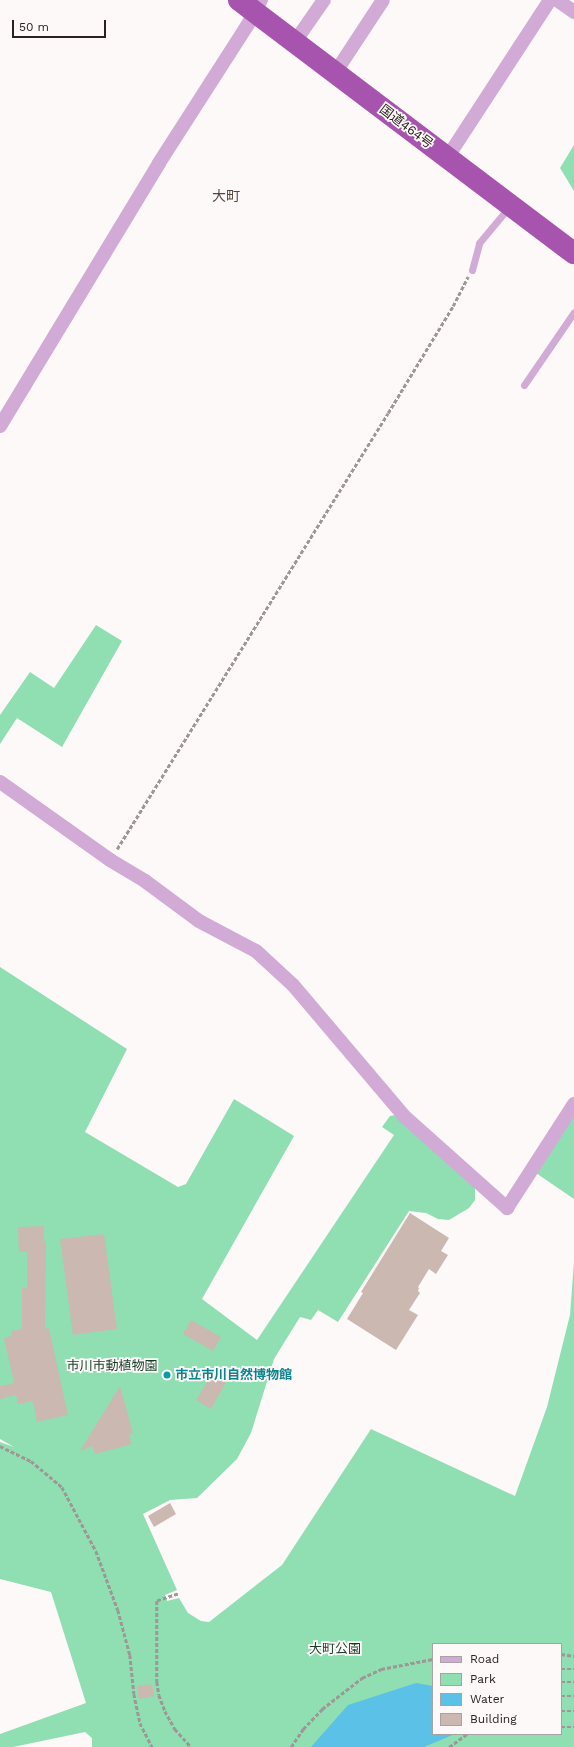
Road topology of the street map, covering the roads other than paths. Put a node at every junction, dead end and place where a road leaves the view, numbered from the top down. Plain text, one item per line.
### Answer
1 (324, 0) edge
2 (383, 0) edge
3 (550, 0) edge
4 (557, 0) edge
5 (251, 4) edge
6 (574, 12) edge
7 (294, 43) junction
8 (335, 73) junction
9 (448, 158) junction
10 (510, 206) junction
11 (574, 253) edge
12 (472, 270) road end
13 (574, 312) edge
14 (524, 385) dead end
15 (0, 426) edge
16 (0, 782) edge
17 (574, 1104) edge

1 - 7 street
2 - 8 street
3 - 9 street
4 - 6 street
5 - 7 highway, 国道464号
5 - 15 street
7 - 8 highway, 国道464号
8 - 9 highway, 国道464号
9 - 10 highway, 国道464号
10 - 11 highway, 国道464号
10 - 12 lane
13 - 14 lane
16 - 17 street

